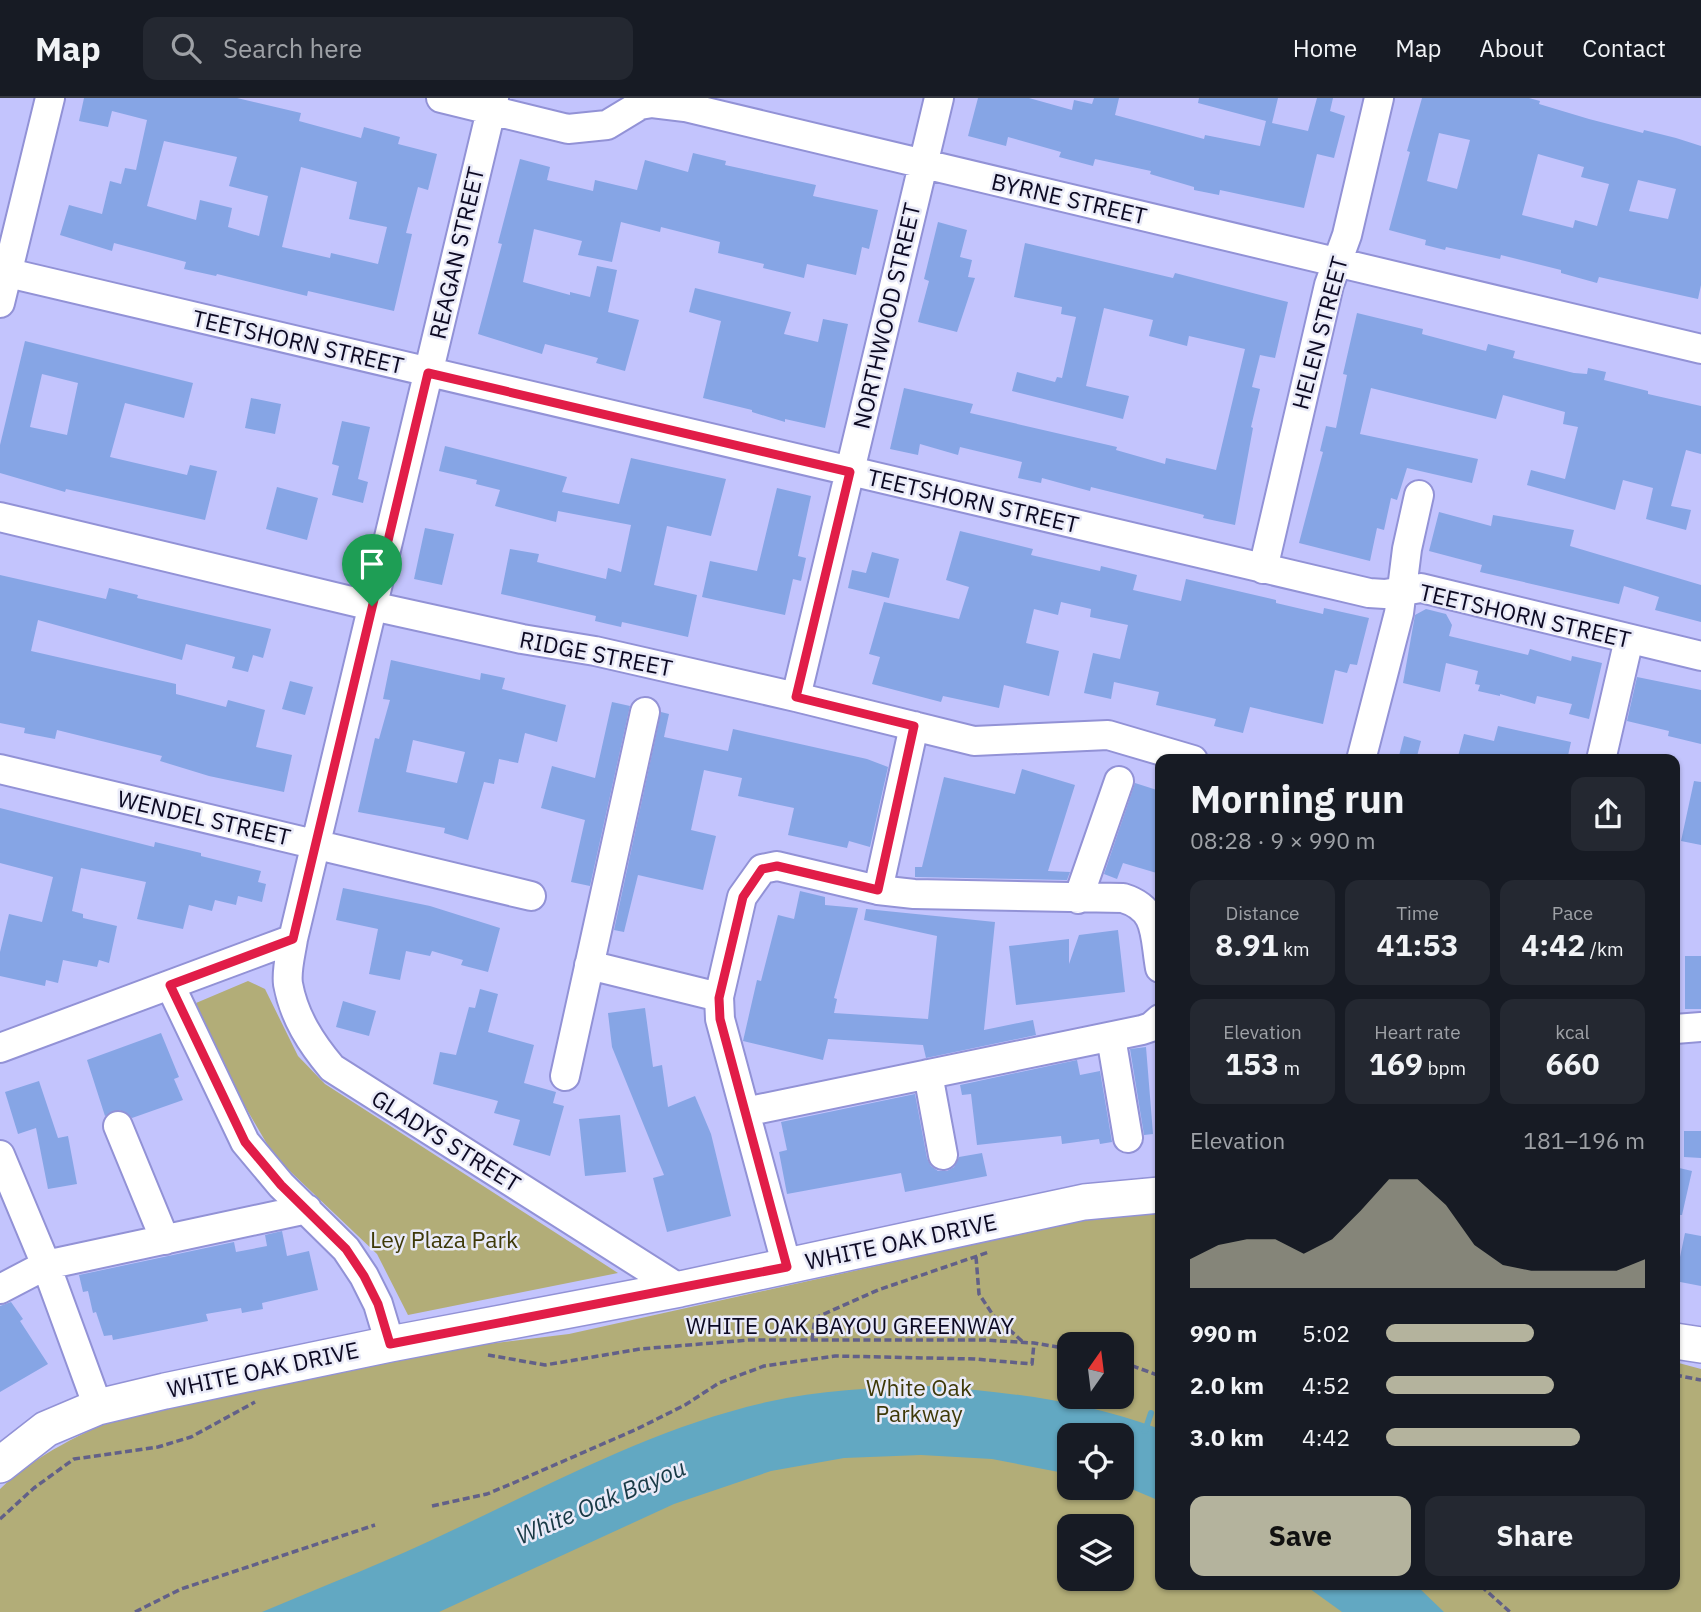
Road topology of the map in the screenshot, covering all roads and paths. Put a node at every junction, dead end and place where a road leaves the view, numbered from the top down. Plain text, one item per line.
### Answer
1 (50, 98) edge
2 (441, 98) edge
3 (939, 98) edge
4 (1379, 98) edge
5 (492, 104) edge
6 (923, 164) junction
7 (1338, 262) junction
8 (4, 271) edge
9 (0, 303) edge
10 (1701, 349) edge
11 (428, 373) junction
12 (850, 472) junction
13 (1419, 495) dead end
14 (0, 517) edge
15 (1263, 569) junction
16 (1402, 590) junction
17 (372, 606) junction
18 (1629, 639) junction
19 (1701, 656) edge
20 (796, 697) junction
21 (645, 712) dead end
22 (914, 726) junction
23 (1173, 754) edge
24 (1363, 754) edge
25 (1602, 754) edge
26 (0, 769) edge
27 (1119, 781) dead end
28 (316, 845) junction
29 (878, 890) junction
30 (531, 896) dead end
31 (1078, 899) junction
32 (293, 939) junction
33 (1155, 939) edge
34 (589, 965) junction
35 (170, 985) junction
36 (719, 998) junction
37 (1155, 1023) edge
38 (1701, 1027) edge
39 (1680, 1029) edge
40 (1111, 1037) junction
41 (0, 1048) edge
42 (928, 1074) junction
43 (565, 1076) dead end
44 (745, 1112) junction
45 (118, 1126) dead end
46 (1128, 1138) dead end
47 (0, 1155) edge
48 (943, 1155) dead end
49 (1155, 1195) edge
50 (307, 1209) junction
51 (165, 1240) junction
52 (1001, 1248) dead end
53 (976, 1257) junction
54 (46, 1265) junction
55 (787, 1267) junction
56 (0, 1289) edge
57 (680, 1289) junction
58 (812, 1340) junction
59 (1023, 1342) junction
60 (1680, 1342) edge
61 (1034, 1343) junction
62 (390, 1344) junction
63 (1701, 1345) edge
64 (1057, 1347) edge
65 (486, 1354) dead end
66 (1134, 1366) edge
67 (1155, 1374) edge
68 (1680, 1376) edge
69 (1701, 1380) edge
70 (264, 1398) dead end
71 (98, 1407) junction
72 (0, 1465) edge
73 (432, 1506) dead end
74 (0, 1519) edge
75 (375, 1525) dead end
76 (1485, 1590) edge
77 (135, 1612) edge
78 (1510, 1612) edge

1 - 8 street
2 - 5 street, BYRNE STREET
3 - 6 street, NORTHWOOD STREET
4 - 7 street, HELEN STREET
5 - 6 street, BYRNE STREET
5 - 11 street, REAGAN STREET
6 - 7 street, BYRNE STREET
6 - 12 street, NORTHWOOD STREET
7 - 10 street, BYRNE STREET
7 - 15 street, HELEN STREET
8 - 9 street
8 - 11 street, TEETSHORN STREET
11 - 12 street, TEETSHORN STREET
11 - 17 street, REAGAN STREET
12 - 15 street, TEETSHORN STREET
12 - 20 street, NORTHWOOD STREET
13 - 16 street
14 - 17 street, RIDGE STREET
15 - 16 street, TEETSHORN STREET
16 - 18 street, TEETSHORN STREET
16 - 24 street
17 - 20 street, RIDGE STREET
17 - 28 street, REAGAN STREET
18 - 19 street, TEETSHORN STREET
18 - 25 street
20 - 22 street, RIDGE STREET
21 - 34 street
22 - 23 street, RIDGE STREET
22 - 29 street
26 - 28 street, WENDEL STREET
27 - 31 street
28 - 30 street, WENDEL STREET
28 - 32 street, REAGAN STREET
29 - 31 street
29 - 36 street
31 - 33 street
32 - 35 street
32 - 57 street, GLADYS STREET
34 - 36 street
34 - 43 street
35 - 41 street
35 - 50 street
36 - 44 street
37 - 40 street
38 - 39 street
40 - 42 street
40 - 46 street
42 - 44 street
42 - 48 street
44 - 55 street
45 - 51 street
47 - 54 street
49 - 55 main road, WHITE OAK DRIVE
50 - 51 street
50 - 62 street
51 - 54 street
52 - 53 path
53 - 58 path
53 - 59 path
54 - 56 street
54 - 71 street
55 - 57 main road, WHITE OAK DRIVE
57 - 62 main road, WHITE OAK DRIVE
58 - 59 path, WHITE OAK BAYOU GREENWAY
58 - 65 path, WHITE OAK BAYOU GREENWAY
59 - 61 path, WHITE OAK BAYOU GREENWAY
60 - 63 main road
61 - 64 path, WHITE OAK BAYOU GREENWAY
61 - 73 path
62 - 71 main road, WHITE OAK DRIVE
66 - 67 path
68 - 69 path
70 - 74 path
71 - 72 main road, WHITE OAK DRIVE
75 - 77 path
76 - 78 path

